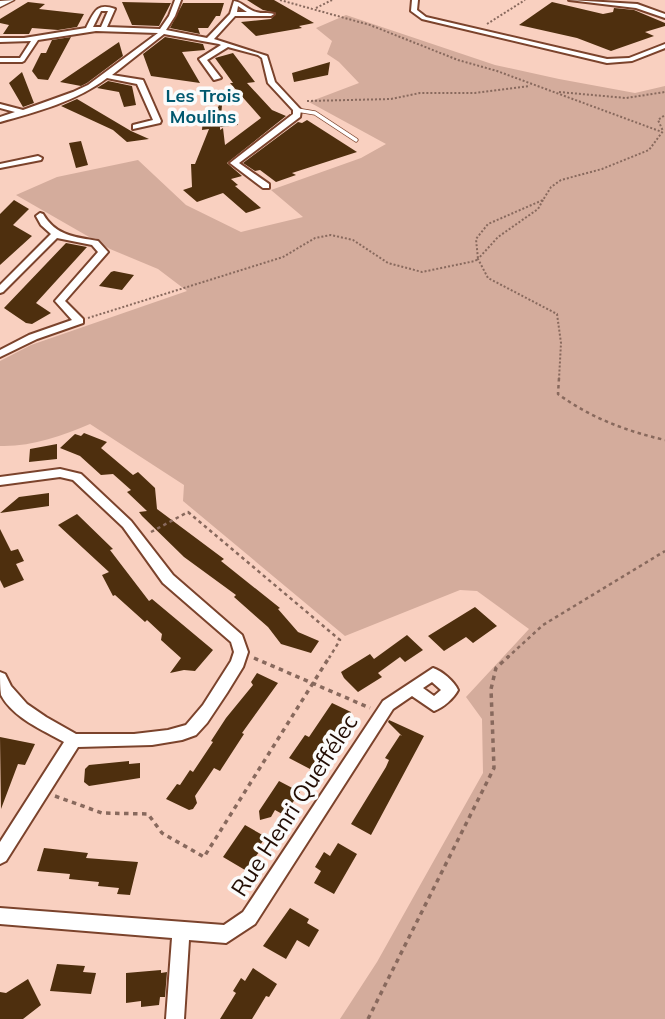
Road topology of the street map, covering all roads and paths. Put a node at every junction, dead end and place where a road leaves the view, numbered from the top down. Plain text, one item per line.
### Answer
1 (9, 0) edge
2 (177, 0) edge
3 (280, 0) edge
4 (332, 0) edge
5 (415, 0) edge
6 (525, 0) edge
7 (572, 0) edge
8 (0, 4) edge
9 (316, 9) junction
10 (271, 14) dead end
11 (665, 16) edge
12 (103, 29) junction
13 (88, 30) junction
14 (479, 30) junction
15 (164, 31) junction
16 (35, 40) junction
17 (209, 40) junction
18 (1, 42) edge
19 (226, 45) junction
20 (665, 46) edge
21 (0, 60) edge
22 (105, 76) junction
23 (216, 78) dead end
24 (533, 86) junction
25 (553, 91) junction
26 (665, 92) edge
27 (0, 106) edge
28 (293, 108) junction
29 (23, 112) junction
30 (665, 115) edge
31 (0, 120) edge
32 (136, 127) dead end
33 (663, 132) edge
34 (356, 140) dead end
35 (38, 158) dead end
36 (0, 166) edge
37 (266, 186) dead end
38 (543, 200) junction
39 (40, 216) dead end
40 (56, 234) junction
41 (478, 259) junction
42 (0, 290) edge
43 (79, 321) junction
44 (0, 354) edge
45 (665, 440) edge
46 (0, 481) edge
47 (138, 539) junction
48 (665, 551) edge
49 (241, 652) junction
50 (0, 678) edge
51 (313, 683) junction
52 (412, 688) dead end
53 (381, 713) junction
54 (74, 740) junction
55 (42, 791) junction
56 (0, 856) edge
57 (0, 916) edge
58 (181, 931) junction
59 (175, 1019) edge
60 (368, 1019) edge

1 - 8 street
2 - 15 street
3 - 9 path
4 - 9 path
5 - 14 street
6 - 14 path
7 - 11 street
9 - 24 path
10 - 17 street
12 - 13 street
12 - 13 street
12 - 15 street
13 - 16 street
14 - 20 street
15 - 17 street
15 - 22 street
16 - 18 street
16 - 21 street
17 - 19 street
19 - 23 street
19 - 28 street
22 - 29 street
22 - 32 street
24 - 25 path
24 - 28 path
25 - 26 path
25 - 33 path
27 - 29 street
28 - 34 lane
28 - 37 street
29 - 31 street
30 - 33 path
33 - 38 path
35 - 36 street
38 - 41 path
38 - 41 path
39 - 40 street
40 - 42 street
40 - 43 street
41 - 43 path
41 - 45 path
43 - 44 street
46 - 47 street
47 - 49 street
47 - 51 path
48 - 60 path
49 - 51 path
49 - 54 street
50 - 54 street
51 - 53 path
51 - 55 path
52 - 53 street, Rue Henri Queffélec
53 - 58 street, Rue Henri Queffélec
54 - 55 street
55 - 56 street
57 - 58 street, Rue Henri Queffélec
58 - 59 street

